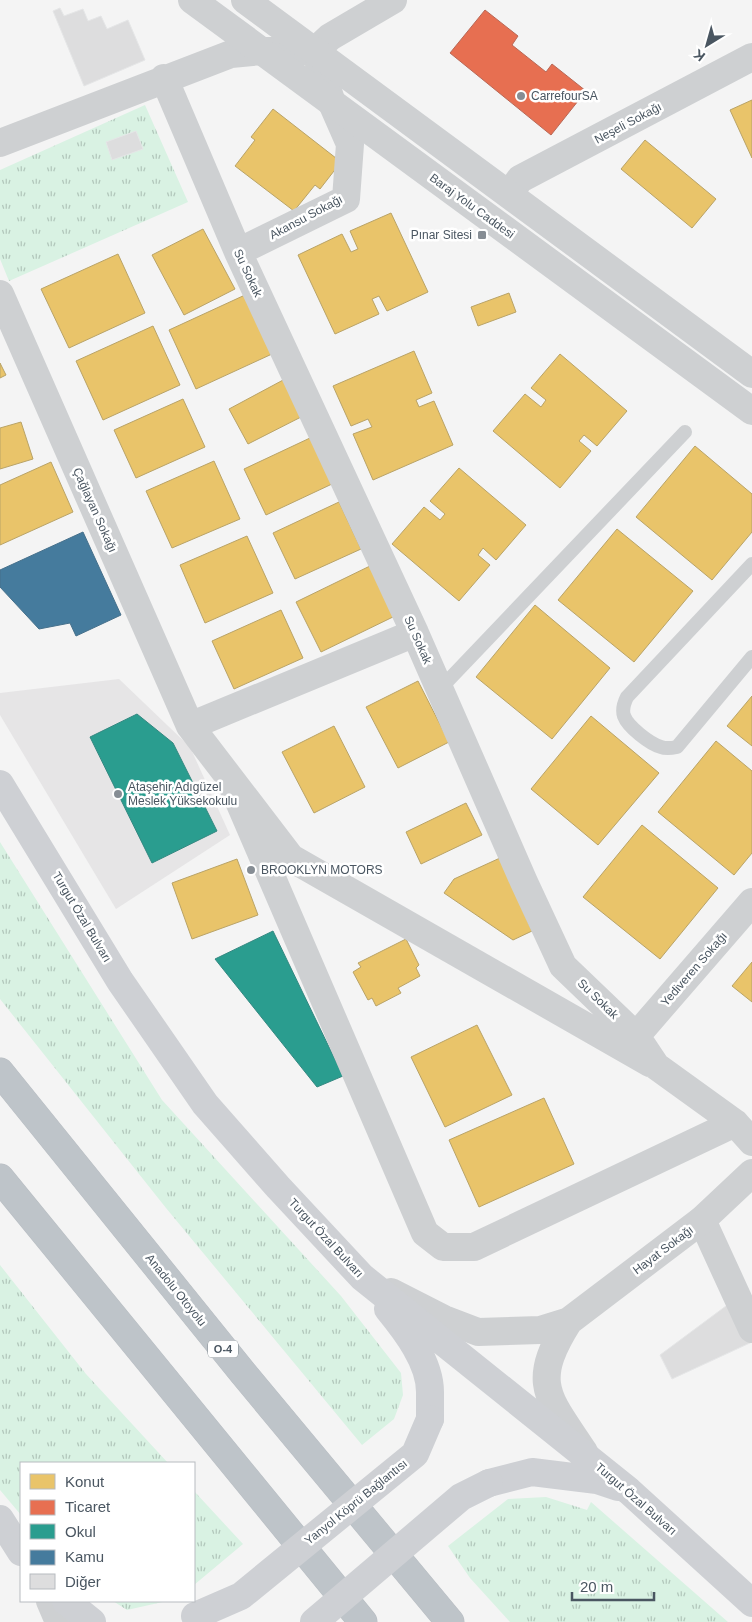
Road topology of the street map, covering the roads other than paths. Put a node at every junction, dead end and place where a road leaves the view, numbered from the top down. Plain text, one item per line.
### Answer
1 (192, 0) edge
2 (245, 0) edge
3 (393, 0) edge
4 (262, 51) junction
5 (316, 51) junction
6 (752, 57) edge
7 (164, 78) junction
8 (332, 103) junction
9 (0, 143) edge
10 (509, 194) junction
11 (238, 252) junction
12 (0, 294) edge
13 (750, 368) edge
14 (752, 412) edge
15 (685, 432) dead end
16 (752, 564) edge
17 (415, 633) junction
18 (752, 657) edge
19 (440, 689) junction
20 (190, 726) junction
21 (228, 776) junction
22 (0, 784) edge
23 (752, 902) edge
24 (636, 1036) junction
25 (656, 1066) junction
26 (0, 1072) edge
27 (743, 1132) edge
28 (752, 1173) edge
29 (0, 1178) edge
30 (702, 1220) junction
31 (362, 1277) junction
32 (570, 1321) junction
33 (752, 1329) edge
34 (587, 1456) junction
35 (629, 1491) junction
36 (0, 1519) edge
37 (20, 1550) edge
38 (50, 1602) edge
39 (62, 1602) edge
40 (67, 1602) edge
41 (752, 1603) edge
42 (186, 1619) edge
43 (59, 1622) edge
44 (81, 1622) edge
45 (92, 1622) edge
46 (314, 1622) edge
47 (363, 1622) edge
48 (450, 1622) edge

1 - 4 street, Baraj Yolu Caddesi
2 - 5 street
3 - 5 street
4 - 5 street
4 - 7 street
4 - 8 street, Baraj Yolu Caddesi
5 - 8 street, Akansu Sokağı
5 - 10 street
6 - 10 street, Neşeli Sokağı
7 - 9 street
7 - 11 street, Su Sokak
8 - 11 street, Akansu Sokağı
8 - 14 street, Baraj Yolu Caddesi
10 - 13 street
11 - 17 street, Su Sokak
12 - 20 street, Çağlayan Sokağı
15 - 19 lane
16 - 18 lane
17 - 19 street, Su Sokak
17 - 20 street
19 - 24 street, Su Sokak
20 - 21 street, Çağlayan Sokağı
21 - 25 street, Çağlayan Sokağı
21 - 27 street
22 - 31 main road, Turgut Özal Bulvarı
23 - 24 street, Yediveren Sokağı
24 - 25 street, Su Sokak
25 - 27 street, Su Sokak
26 - 48 highway, Anadolu Otoyolu / O-4
28 - 30 street, Hayat Sokağı
29 - 47 highway
30 - 32 street, Hayat Sokağı
30 - 33 street
31 - 32 street
31 - 34 main road, Turgut Özal Bulvarı
31 - 42 main road, Yanyol Köprü Bağlantısı, bridge
32 - 34 street
34 - 35 main road, Turgut Özal Bulvarı
35 - 41 main road, Turgut Özal Bulvarı
35 - 46 main road, bridge
36 - 37 main road
38 - 43 street
39 - 44 main road
40 - 45 main road

